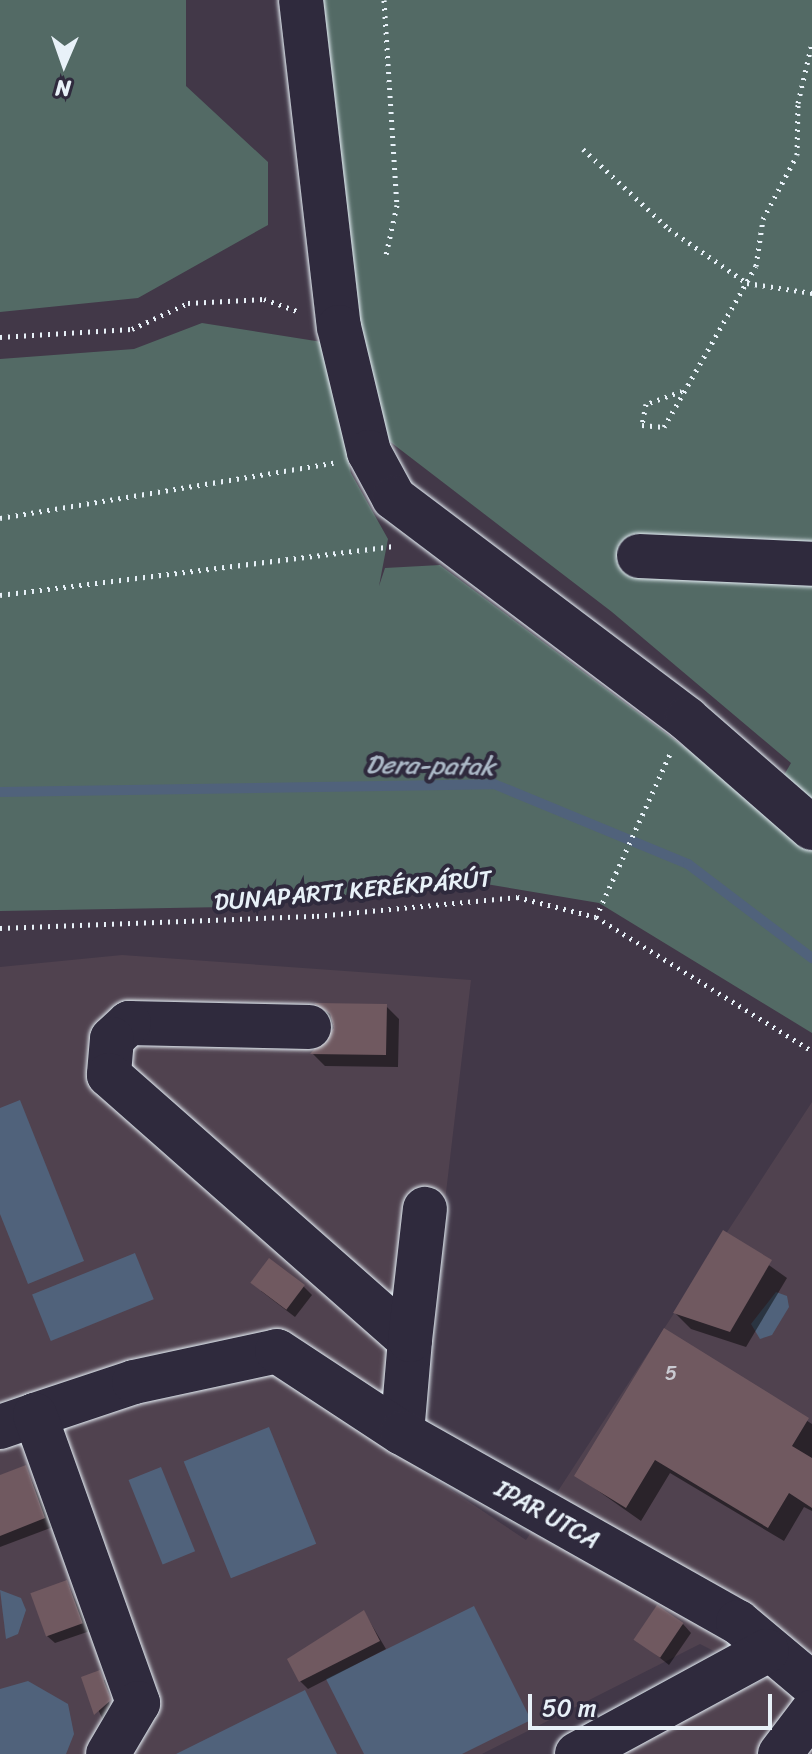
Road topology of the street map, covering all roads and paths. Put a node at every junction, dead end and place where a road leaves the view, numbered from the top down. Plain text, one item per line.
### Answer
1 (301, 0) edge
2 (384, 0) edge
3 (812, 43) edge
4 (583, 149) dead end
5 (386, 255) dead end
6 (747, 283) junction
7 (812, 293) edge
8 (339, 327) junction
9 (0, 337) edge
10 (682, 391) junction
11 (369, 452) junction
12 (0, 518) edge
13 (348, 553) dead end
14 (639, 556) dead end
15 (812, 564) edge
16 (0, 595) edge
17 (665, 763) dead end
18 (812, 828) edge
19 (596, 917) junction
20 (0, 928) edge
21 (309, 1027) dead end
22 (812, 1051) edge
23 (425, 1209) dead end
24 (410, 1340) junction
25 (17, 1421) edge
26 (402, 1433) junction
27 (767, 1651) junction
28 (812, 1684) edge
29 (812, 1712) edge
30 (108, 1754) edge
31 (577, 1754) edge
32 (780, 1754) edge

1 - 8 street
2 - 5 path
3 - 6 path
4 - 6 path
6 - 7 path
6 - 10 path
8 - 9 path
8 - 11 street
10 - 10 path
11 - 12 path
11 - 18 street
13 - 16 path
14 - 15 street
17 - 19 path
19 - 20 path, DUNAPARTI KERÉKPÁRÚT
19 - 22 path, DUNAPARTI KERÉKPÁRÚT
21 - 24 street
23 - 24 street
24 - 26 street
25 - 26 street, IPAR UTCA
25 - 30 street
26 - 27 street, IPAR UTCA
27 - 28 street, IPAR UTCA
27 - 31 street
29 - 32 street

